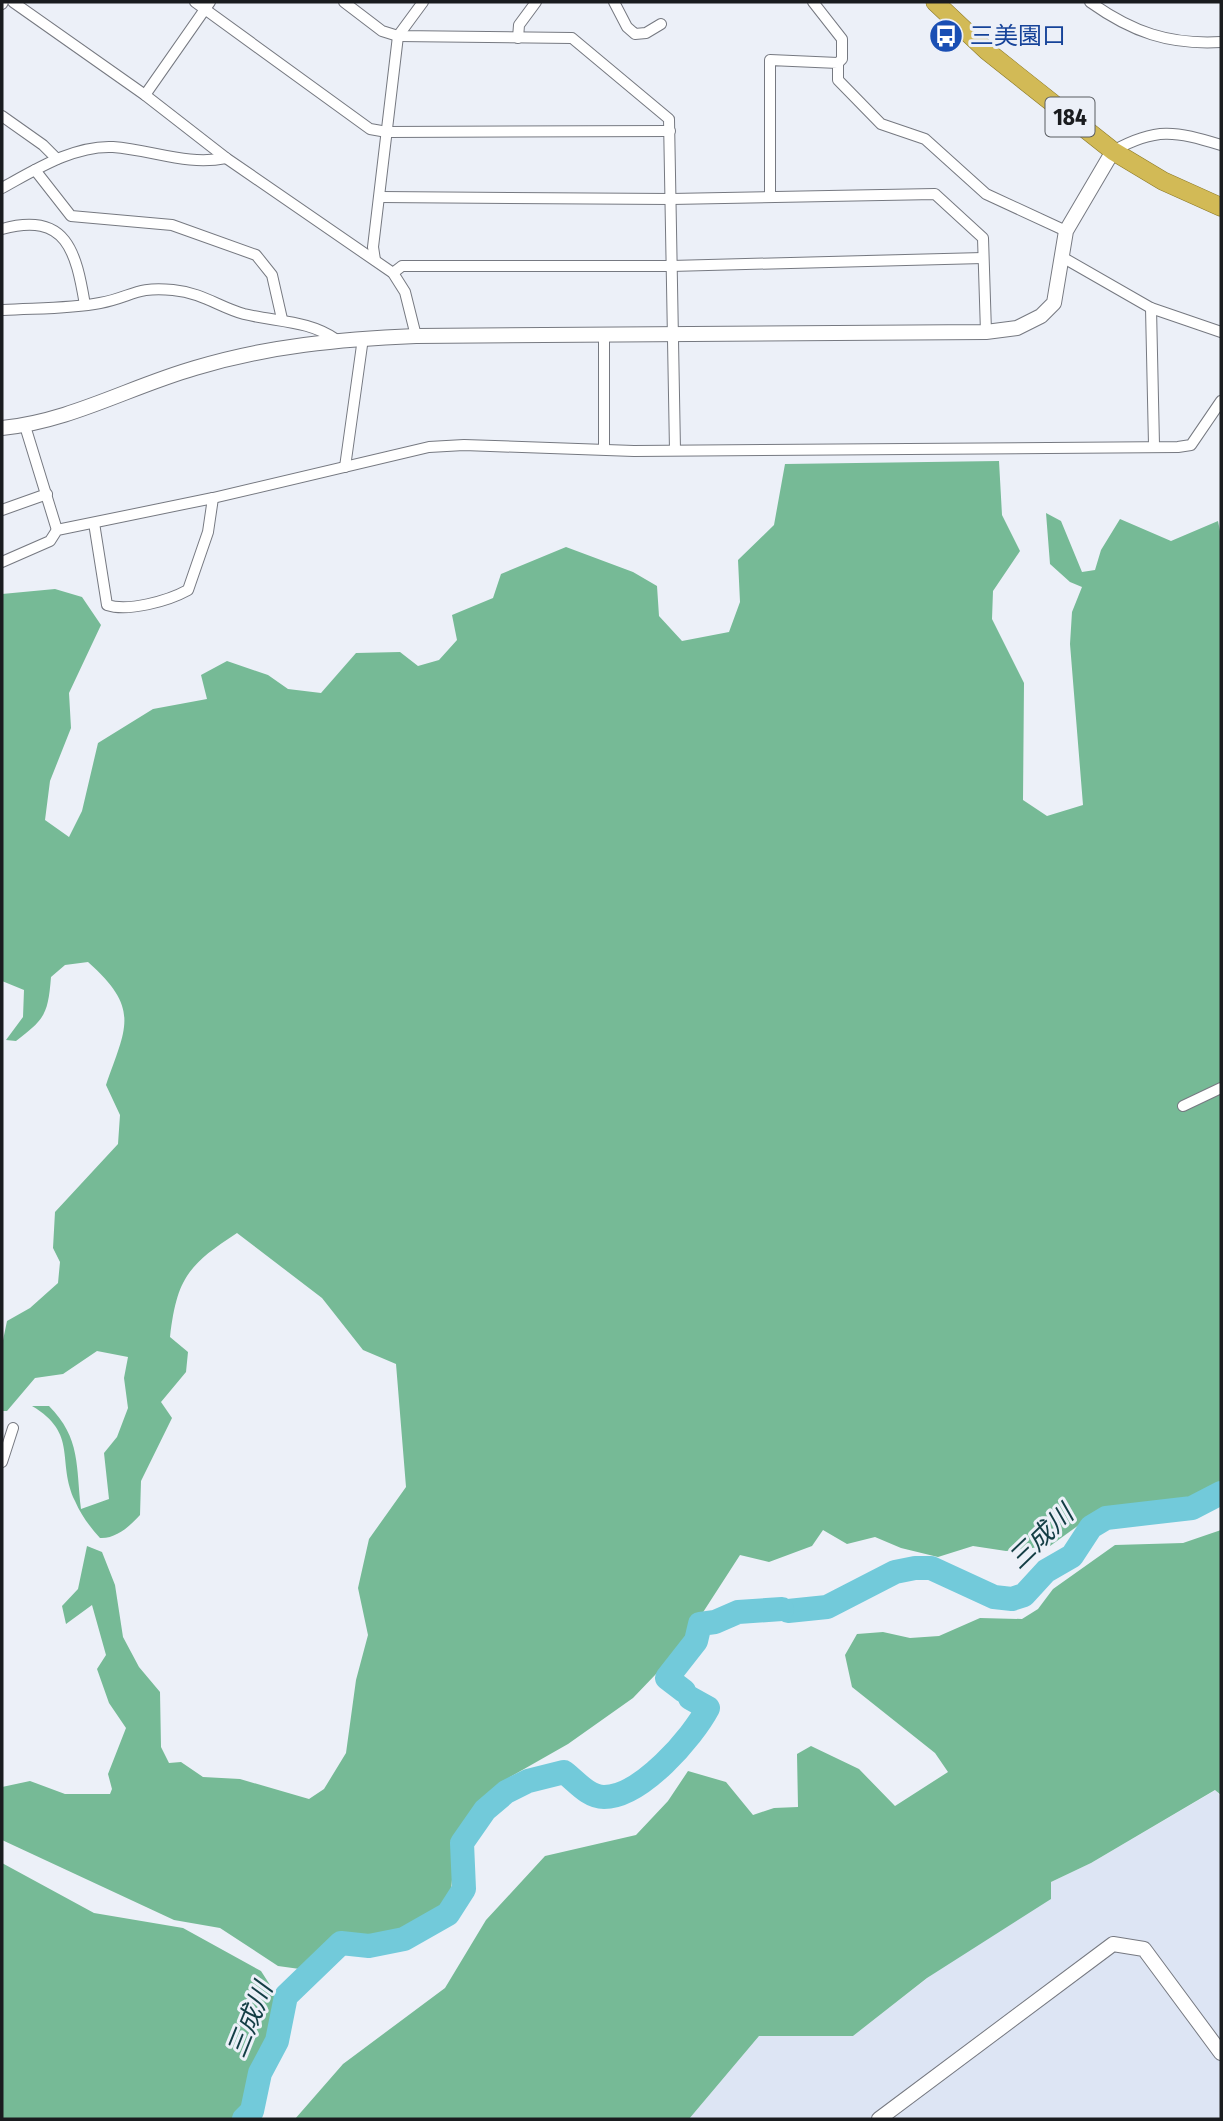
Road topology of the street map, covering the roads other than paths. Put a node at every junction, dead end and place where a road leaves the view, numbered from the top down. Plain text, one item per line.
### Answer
1 (13, 2) edge
2 (344, 2) edge
3 (423, 2) edge
4 (537, 2) edge
5 (614, 2) edge
6 (813, 2) edge
7 (935, 2) edge
8 (1090, 2) edge
9 (203, 4) edge
10 (661, 24) dead end
11 (398, 36) junction
12 (518, 38) junction
13 (1221, 42) edge
14 (838, 63) junction
15 (145, 95) junction
16 (2, 116) edge
17 (670, 131) junction
18 (387, 132) junction
19 (1221, 145) edge
20 (1113, 151) junction
21 (226, 158) junction
22 (57, 159) junction
23 (34, 170) junction
24 (2, 188) edge
25 (380, 197) junction
26 (771, 197) junction
27 (671, 199) junction
28 (1221, 207) edge
29 (2, 229) edge
30 (1066, 231) junction
31 (1062, 257) junction
32 (983, 258) junction
33 (375, 260) junction
34 (671, 266) junction
35 (393, 273) junction
36 (85, 305) junction
37 (1151, 308) junction
38 (3, 310) edge
39 (282, 319) junction
40 (986, 332) junction
41 (1221, 332) edge
42 (604, 335) junction
43 (673, 335) junction
44 (416, 336) junction
45 (363, 338) junction
46 (337, 340) junction
47 (1221, 401) edge
48 (25, 426) junction
49 (2, 428) edge
50 (1154, 445) junction
51 (604, 448) junction
52 (675, 450) junction
53 (345, 467) junction
54 (47, 494) junction
55 (213, 498) junction
56 (2, 510) edge
57 (94, 523) junction
58 (57, 530) junction
59 (2, 562) edge
60 (1221, 1088) edge
61 (1184, 1106) dead end
62 (12, 1428) dead end
63 (2, 1462) edge
64 (1221, 2053) edge
65 (879, 2119) edge

1 - 15 street
2 - 11 street
3 - 11 street
4 - 12 street
5 - 10 street
6 - 14 street
7 - 20 highway, 184
8 - 13 street
9 - 15 street
9 - 18 street
11 - 12 street
11 - 18 street
12 - 17 street
14 - 26 street
14 - 30 street
15 - 21 street
16 - 22 street
17 - 18 street
17 - 27 street
18 - 25 street
19 - 20 street
20 - 28 highway, 184
20 - 30 street
21 - 22 street
21 - 33 street
22 - 23 street
23 - 24 street
23 - 39 street
25 - 27 street
25 - 33 street
26 - 27 street
26 - 32 street
27 - 34 street
29 - 36 street
30 - 31 street
31 - 37 street
31 - 40 street
32 - 34 street
32 - 40 street
33 - 35 street
34 - 35 street
34 - 43 street
35 - 44 street
36 - 38 street
36 - 39 street
37 - 41 street
37 - 50 street
39 - 46 street
40 - 43 street
42 - 43 street
42 - 44 street
42 - 51 street
43 - 52 street
44 - 45 street
45 - 46 street
45 - 53 street
46 - 48 street
47 - 50 street
48 - 49 street
48 - 54 street
50 - 52 street
51 - 52 street
51 - 53 street
53 - 55 street
54 - 56 street
54 - 58 street
55 - 57 street
55 - 57 street
57 - 58 street
58 - 59 street
60 - 61 street
62 - 63 street
64 - 65 street

